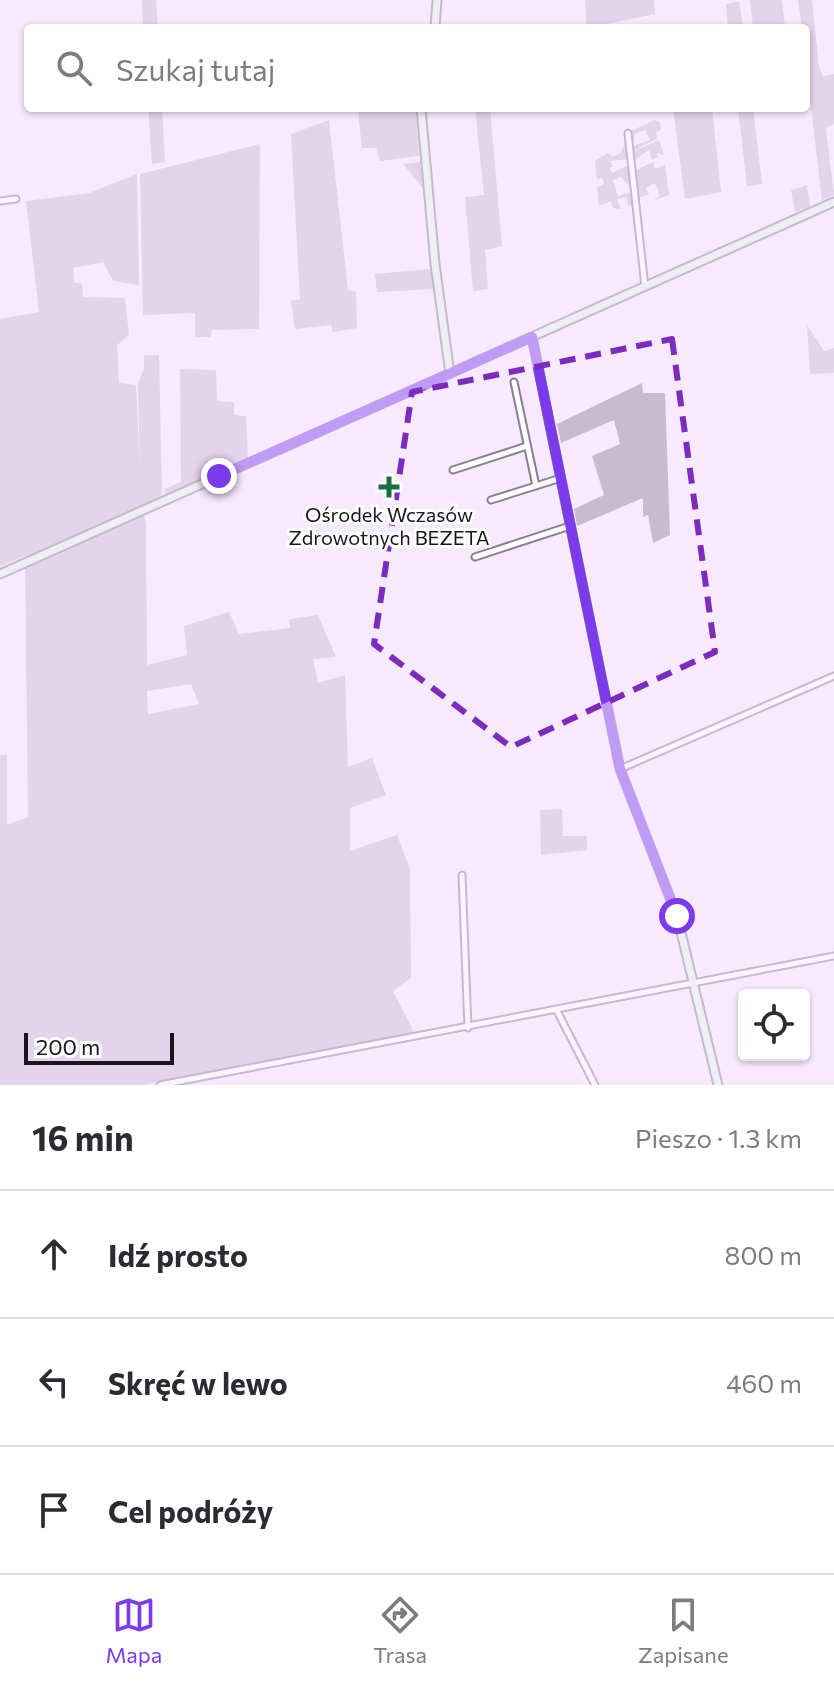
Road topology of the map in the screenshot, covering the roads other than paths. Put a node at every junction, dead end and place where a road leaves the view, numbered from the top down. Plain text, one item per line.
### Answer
1 (437, 0) edge
2 (435, 24) edge
3 (421, 112) edge
4 (628, 133) dead end
5 (16, 199) dead end
6 (0, 201) edge
7 (834, 202) edge
8 (645, 287) junction
9 (532, 337) junction
10 (450, 374) junction
11 (514, 382) dead end
12 (527, 446) junction
13 (453, 470) dead end
14 (562, 478) junction
15 (536, 486) junction
16 (491, 500) dead end
17 (571, 526) junction
18 (475, 557) dead end
19 (0, 574) edge
20 (834, 676) edge
21 (620, 769) junction
22 (462, 875) dead end
23 (834, 956) edge
24 (694, 984) junction
25 (556, 1009) junction
26 (468, 1028) junction
27 (160, 1085) edge
28 (595, 1085) edge
29 (718, 1085) edge

1 - 2 street
3 - 10 street
4 - 8 street
5 - 6 street
7 - 8 street
8 - 9 street
9 - 10 street
9 - 14 street
10 - 19 street
11 - 12 street
12 - 13 street
12 - 15 street
14 - 15 street
14 - 17 street
15 - 16 street
17 - 18 street
17 - 21 street
20 - 21 street
21 - 24 street
22 - 26 street
23 - 24 street
24 - 25 street
24 - 29 street
25 - 26 street
25 - 28 street
26 - 27 street

